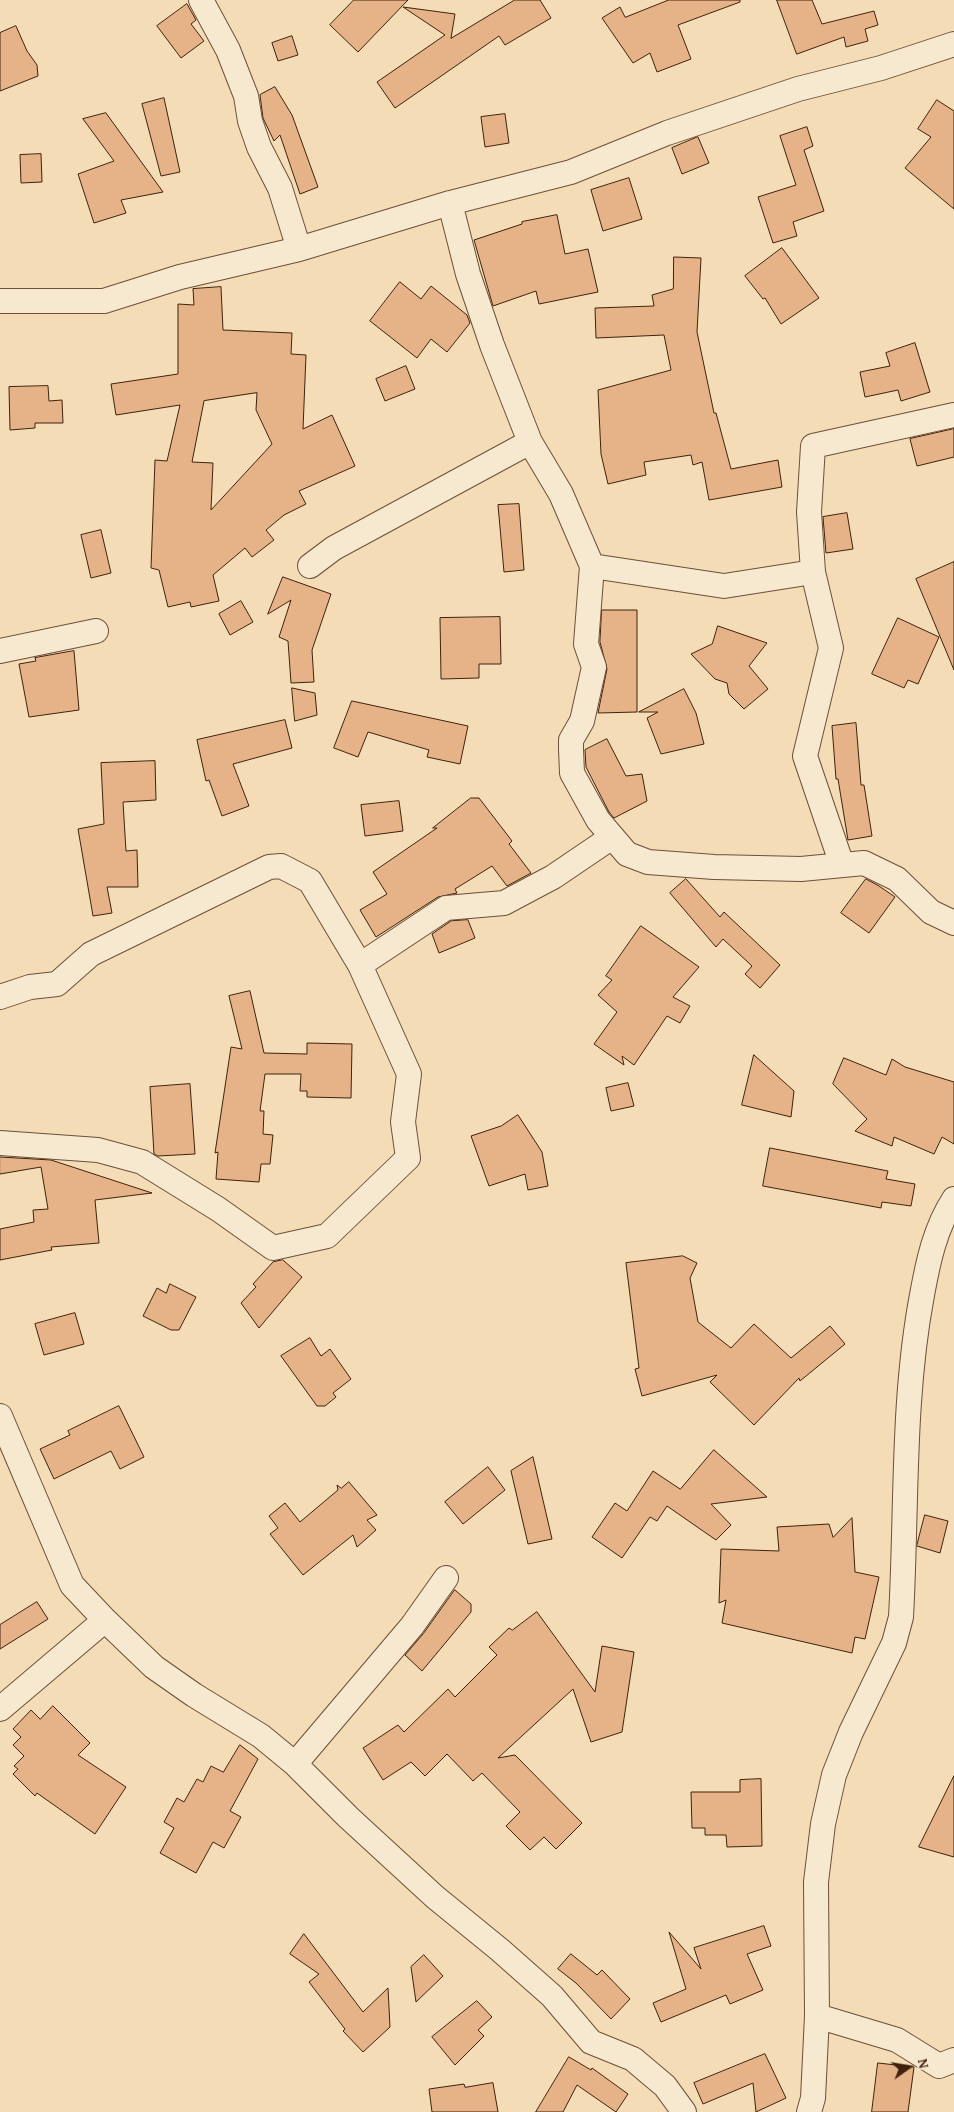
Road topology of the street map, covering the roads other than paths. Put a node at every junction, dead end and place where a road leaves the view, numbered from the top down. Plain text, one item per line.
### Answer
1 (201, 0) edge
2 (954, 44) edge
3 (450, 203) junction
4 (299, 249) junction
5 (0, 301) edge
6 (954, 415) edge
7 (530, 442) junction
8 (310, 566) dead end
9 (592, 566) junction
10 (813, 572) junction
11 (96, 631) dead end
12 (0, 651) edge
13 (612, 837) junction
14 (842, 865) junction
15 (954, 923) edge
16 (360, 965) junction
17 (0, 997) edge
18 (0, 1143) edge
19 (954, 1199) edge
20 (0, 1416) edge
21 (446, 1578) dead end
22 (105, 1620) junction
23 (0, 1709) edge
24 (295, 1764) junction
25 (817, 2016) junction
26 (954, 2060) edge
27 (684, 2112) edge
28 (810, 2112) edge

1 - 4 street
2 - 3 street
3 - 4 street
3 - 7 street
4 - 5 street
6 - 10 street
7 - 8 street
7 - 9 street
9 - 10 street
9 - 13 street
10 - 14 street
11 - 12 street
13 - 14 street
13 - 16 street
14 - 15 street
16 - 17 street
16 - 18 street
19 - 25 street
20 - 22 street
21 - 24 street
22 - 23 street
22 - 24 street
24 - 27 street
25 - 26 street
25 - 28 street

